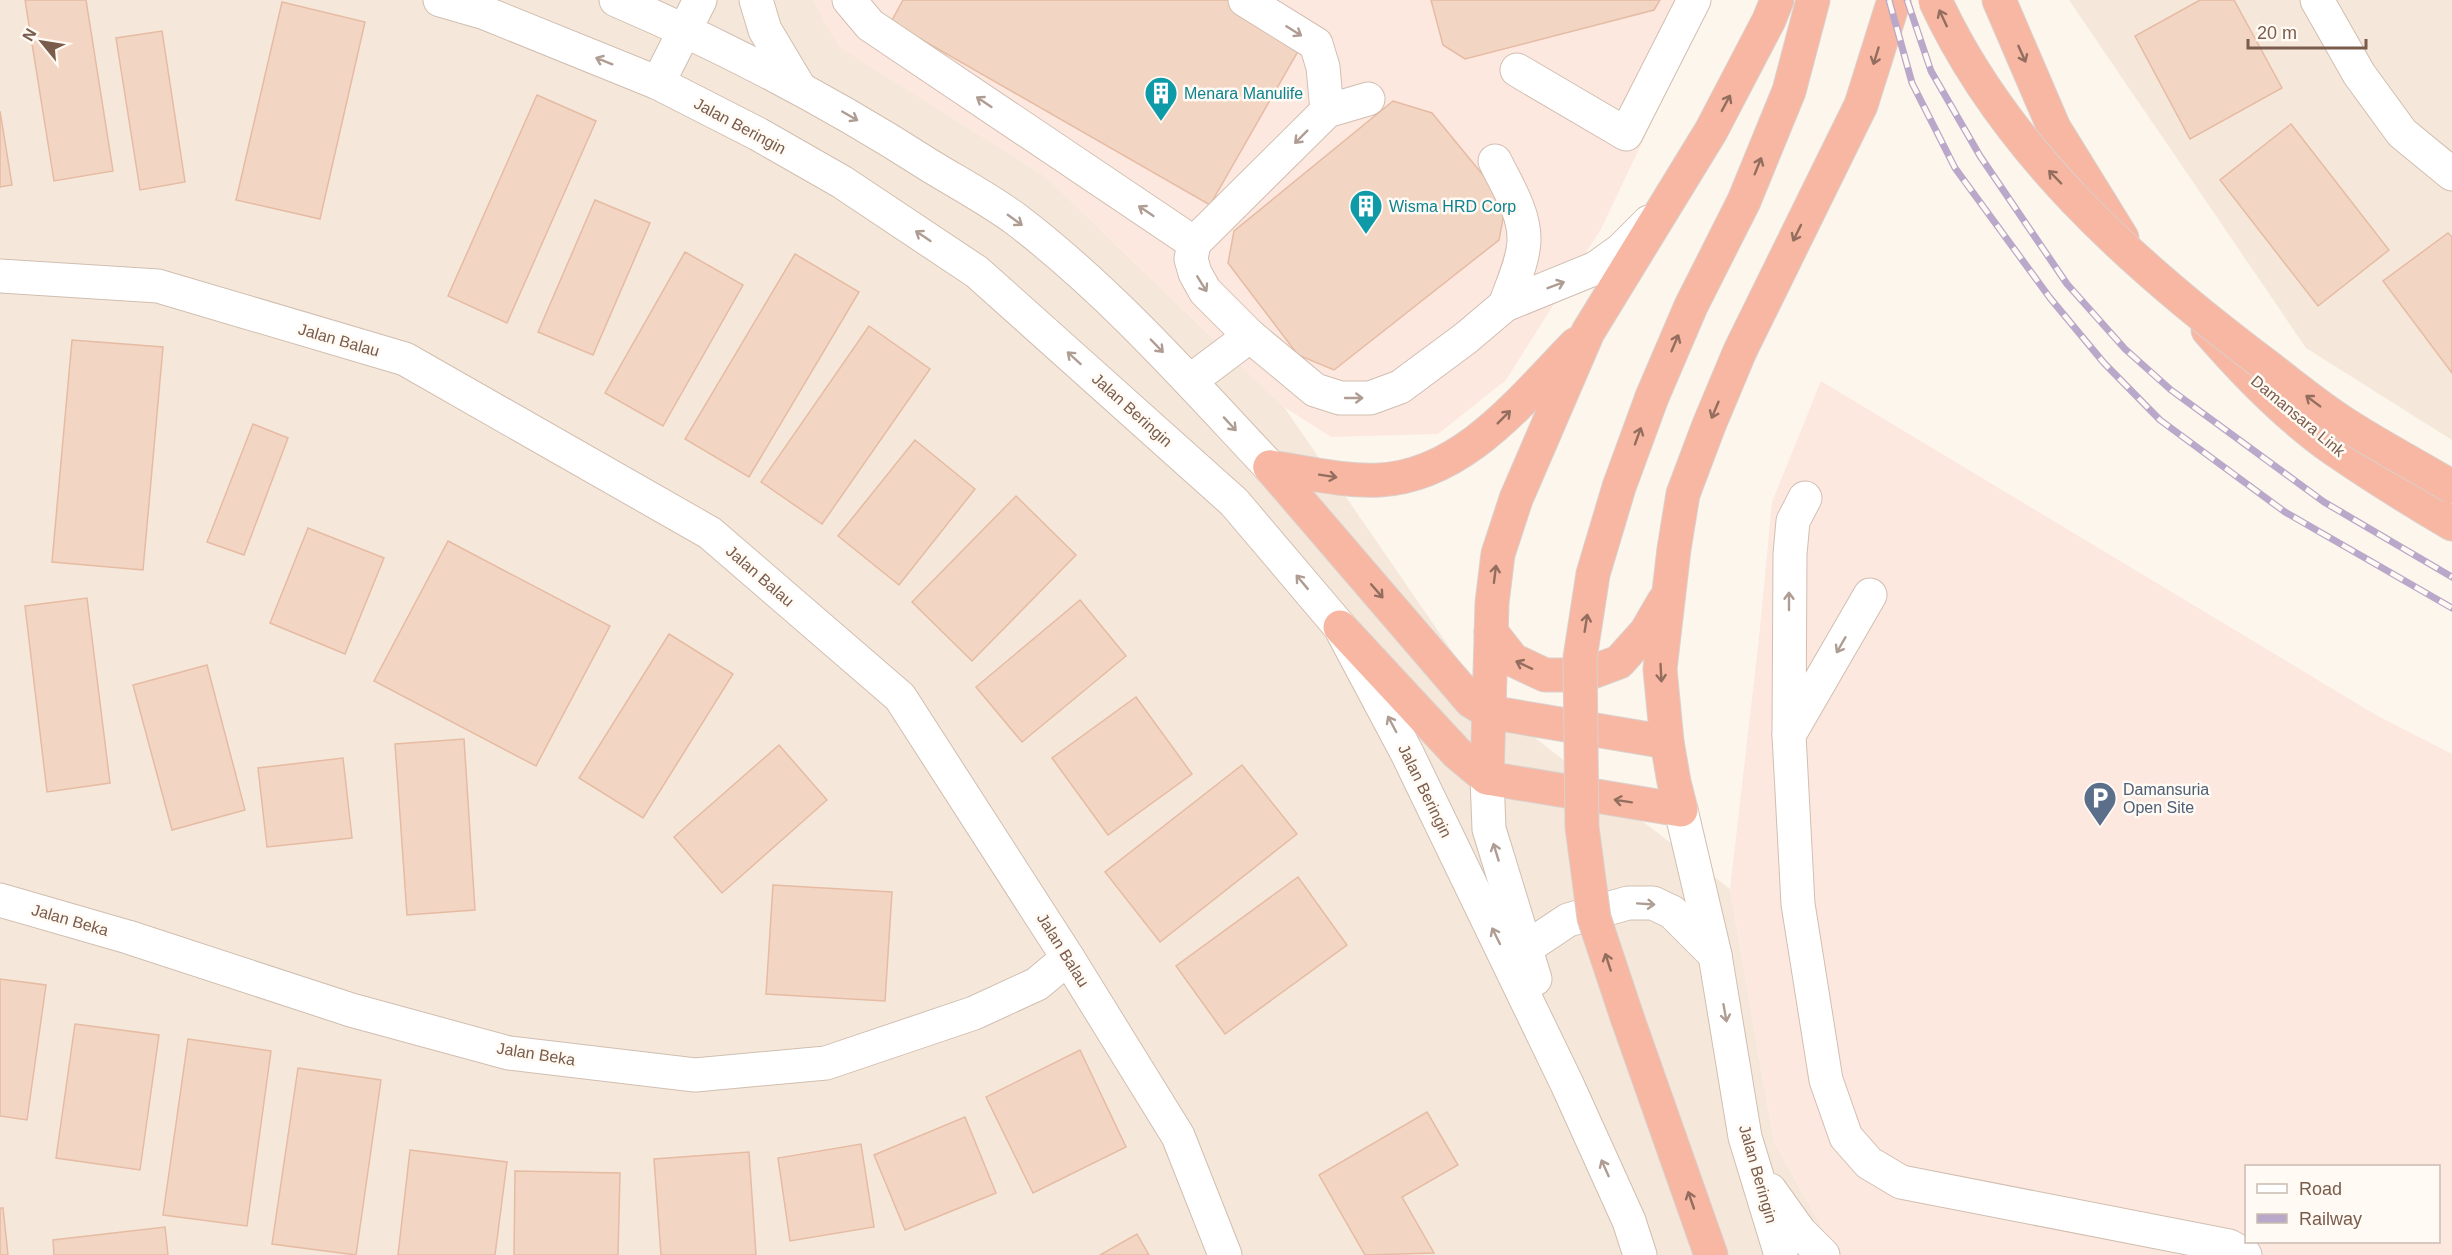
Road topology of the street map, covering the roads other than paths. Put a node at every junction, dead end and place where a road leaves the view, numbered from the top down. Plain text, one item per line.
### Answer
1 (441, 0) edge
2 (616, 0) edge
3 (700, 0) edge
4 (756, 0) edge
5 (1245, 0) edge
6 (1694, 0) edge
7 (1778, 0) edge
8 (1813, 0) edge
9 (1894, 0) edge
10 (1935, 0) edge
11 (1999, 0) edge
12 (2317, 0) edge
13 (861, 5) edge
14 (685, 29) junction
15 (1517, 70) dead end
16 (658, 83) junction
17 (799, 87) junction
18 (1368, 99) dead end
19 (1327, 111) junction
20 (1496, 161) dead end
21 (2452, 174) edge
22 (1664, 207) junction
23 (1194, 243) junction
24 (0, 276) edge
25 (1504, 304) junction
26 (1588, 332) junction
27 (1250, 336) junction
28 (1190, 381) junction
29 (2336, 434) junction
30 (1270, 467) junction
31 (2452, 486) edge
32 (1805, 498) dead end
33 (2452, 508) edge
34 (2452, 524) edge
35 (2452, 544) edge
36 (1668, 594) junction
37 (1870, 595) dead end
38 (1340, 627) junction
39 (1491, 632) junction
40 (1489, 712) junction
41 (1789, 735) junction
42 (1667, 742) junction
43 (1487, 778) junction
44 (1681, 810) junction
45 (0, 900) edge
46 (1526, 948) junction
47 (1715, 955) junction
48 (1068, 958) junction
49 (1567, 1084) junction
50 (1745, 1137) junction
51 (1629, 1221) junction
52 (1225, 1255) edge
53 (1617, 1255) edge
54 (1640, 1255) edge
55 (1711, 1255) edge
56 (1781, 1255) edge
57 (1822, 1255) edge
58 (2245, 1255) edge

16 -> 1 street, Jalan Beringin
2 - 14 street
3 - 14 street
4 - 17 street
5 -> 19 street
6 - 15 street
22 -> 7 highway
55 -> 8 highway, bridge
9 -> 36 highway
29 -> 10 highway, Damansara Link, bridge
11 -> 29 highway, Damansara Link
12 - 21 street
23 -> 13 street
14 - 16 street
14 - 17 street
38 -> 16 street, Jalan Beringin
17 -> 28 street
18 - 19 street
19 -> 23 street
20 - 25 street
25 -> 22 street
22 - 26 highway
23 -> 27 street
24 - 48 street, Jalan Balau
27 -> 25 street
30 -> 26 highway
39 -> 26 highway
27 - 28 street
28 -> 30 street
29 - 31 highway, Damansara Link, bridge
29 - 33 street, bridge
29 - 34 highway, Damansara Link
29 - 35 highway
30 -> 40 highway
41 -> 32 street
36 -> 39 highway
36 -> 42 highway
37 -> 41 street
38 - 43 highway
49 -> 38 street, Jalan Beringin
39 - 40 highway
40 - 42 highway
40 - 43 highway
41 - 58 street
42 - 44 highway
44 -> 43 highway
46 -> 43 street, Jalan Beringin
44 - 47 street, Jalan Beringin
45 - 48 street, Jalan Beka
46 -> 47 street
46 - 49 street, Jalan Beringin
47 -> 50 street, Jalan Beringin
48 - 52 street, Jalan Balau
51 -> 49 street, Jalan Beringin
50 - 56 street, Jalan Beringin
50 - 57 street
51 - 53 street
51 - 54 street, Jalan Beringin

